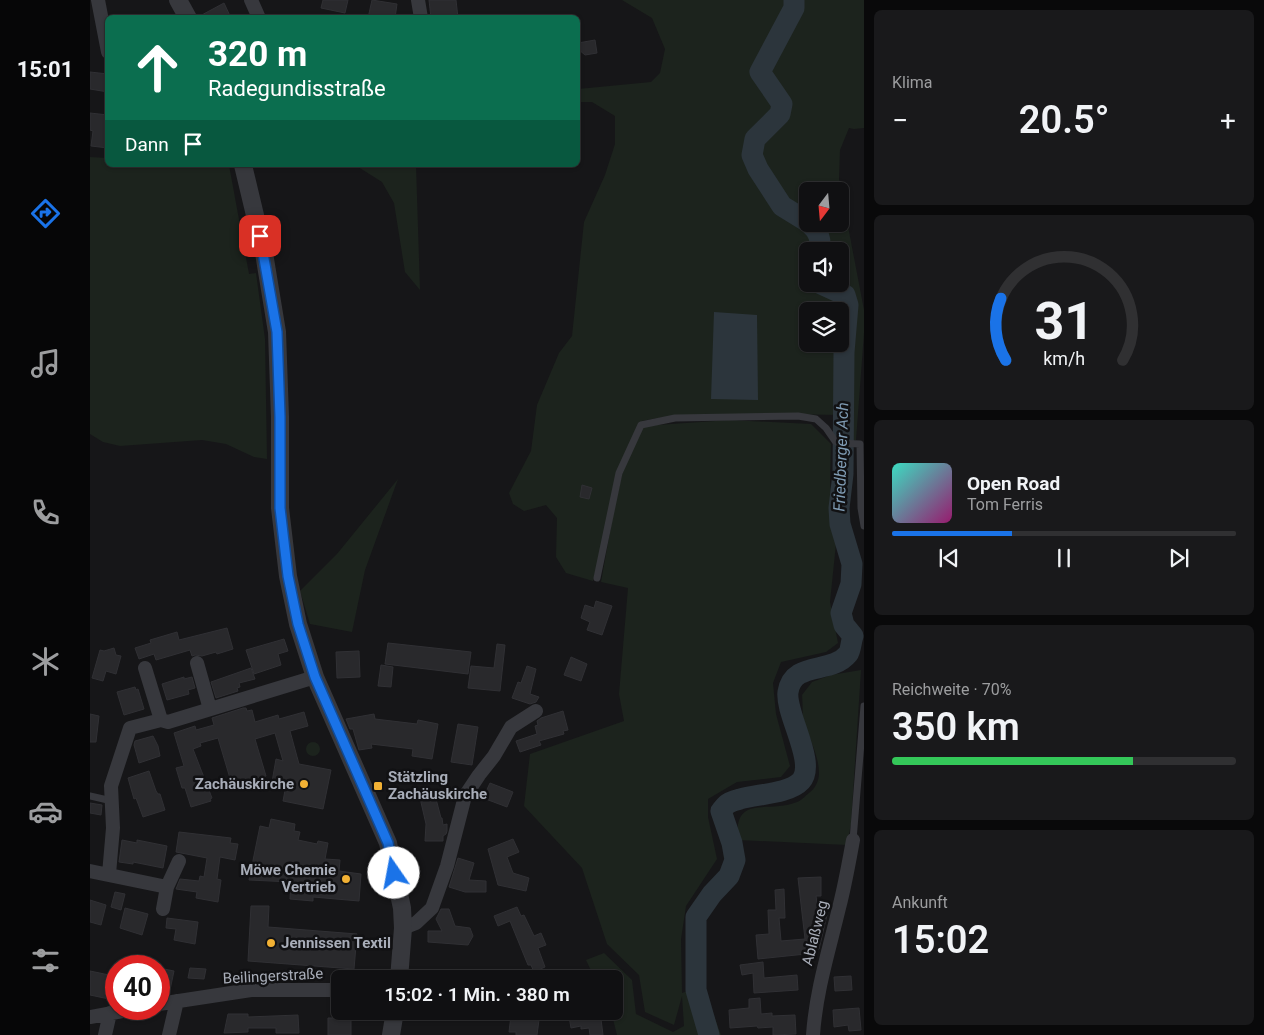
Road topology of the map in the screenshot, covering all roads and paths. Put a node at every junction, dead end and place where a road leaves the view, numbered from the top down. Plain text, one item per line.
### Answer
1 (98, 0) edge
2 (178, 0) edge
3 (251, 0) edge
4 (418, 0) edge
5 (186, 15) edge
6 (258, 15) edge
7 (420, 15) edge
8 (105, 36) edge
9 (243, 167) edge
10 (864, 526) edge
11 (597, 578) dead end
12 (197, 664) dead end
13 (145, 668) dead end
14 (315, 677) junction
15 (864, 706) edge
16 (210, 709) junction
17 (536, 711) dead end
18 (161, 720) junction
19 (90, 796) edge
20 (112, 801) junction
21 (853, 840) joint
22 (179, 862) dead end
23 (90, 871) edge
24 (109, 874) junction
25 (167, 887) junction
26 (163, 909) dead end
27 (403, 928) junction
28 (400, 970) edge
29 (331, 990) edge
30 (177, 1000) junction
31 (170, 1002) edge
32 (105, 1014) edge
33 (90, 1018) edge
34 (108, 1020) edge
35 (393, 1020) edge
36 (105, 1035) edge
37 (169, 1035) edge
38 (391, 1035) edge
39 (813, 1035) edge

1 - 8 street
2 - 5 street
3 - 6 street
4 - 7 street
9 - 14 street
10 - 11 lane
12 - 16 street
13 - 18 street
14 - 16 street
14 - 27 street
15 - 21 lane
16 - 18 street
17 - 27 street
18 - 20 street
19 - 20 lane
20 - 24 street
21 - 39 street, Ablaßweg
22 - 25 street
23 - 24 street
24 - 25 street
25 - 26 street
27 - 28 street
29 - 30 street, Beilingerstraße
30 - 31 street, Beilingerstraße
30 - 37 street
32 - 33 street
34 - 36 street
35 - 38 street

